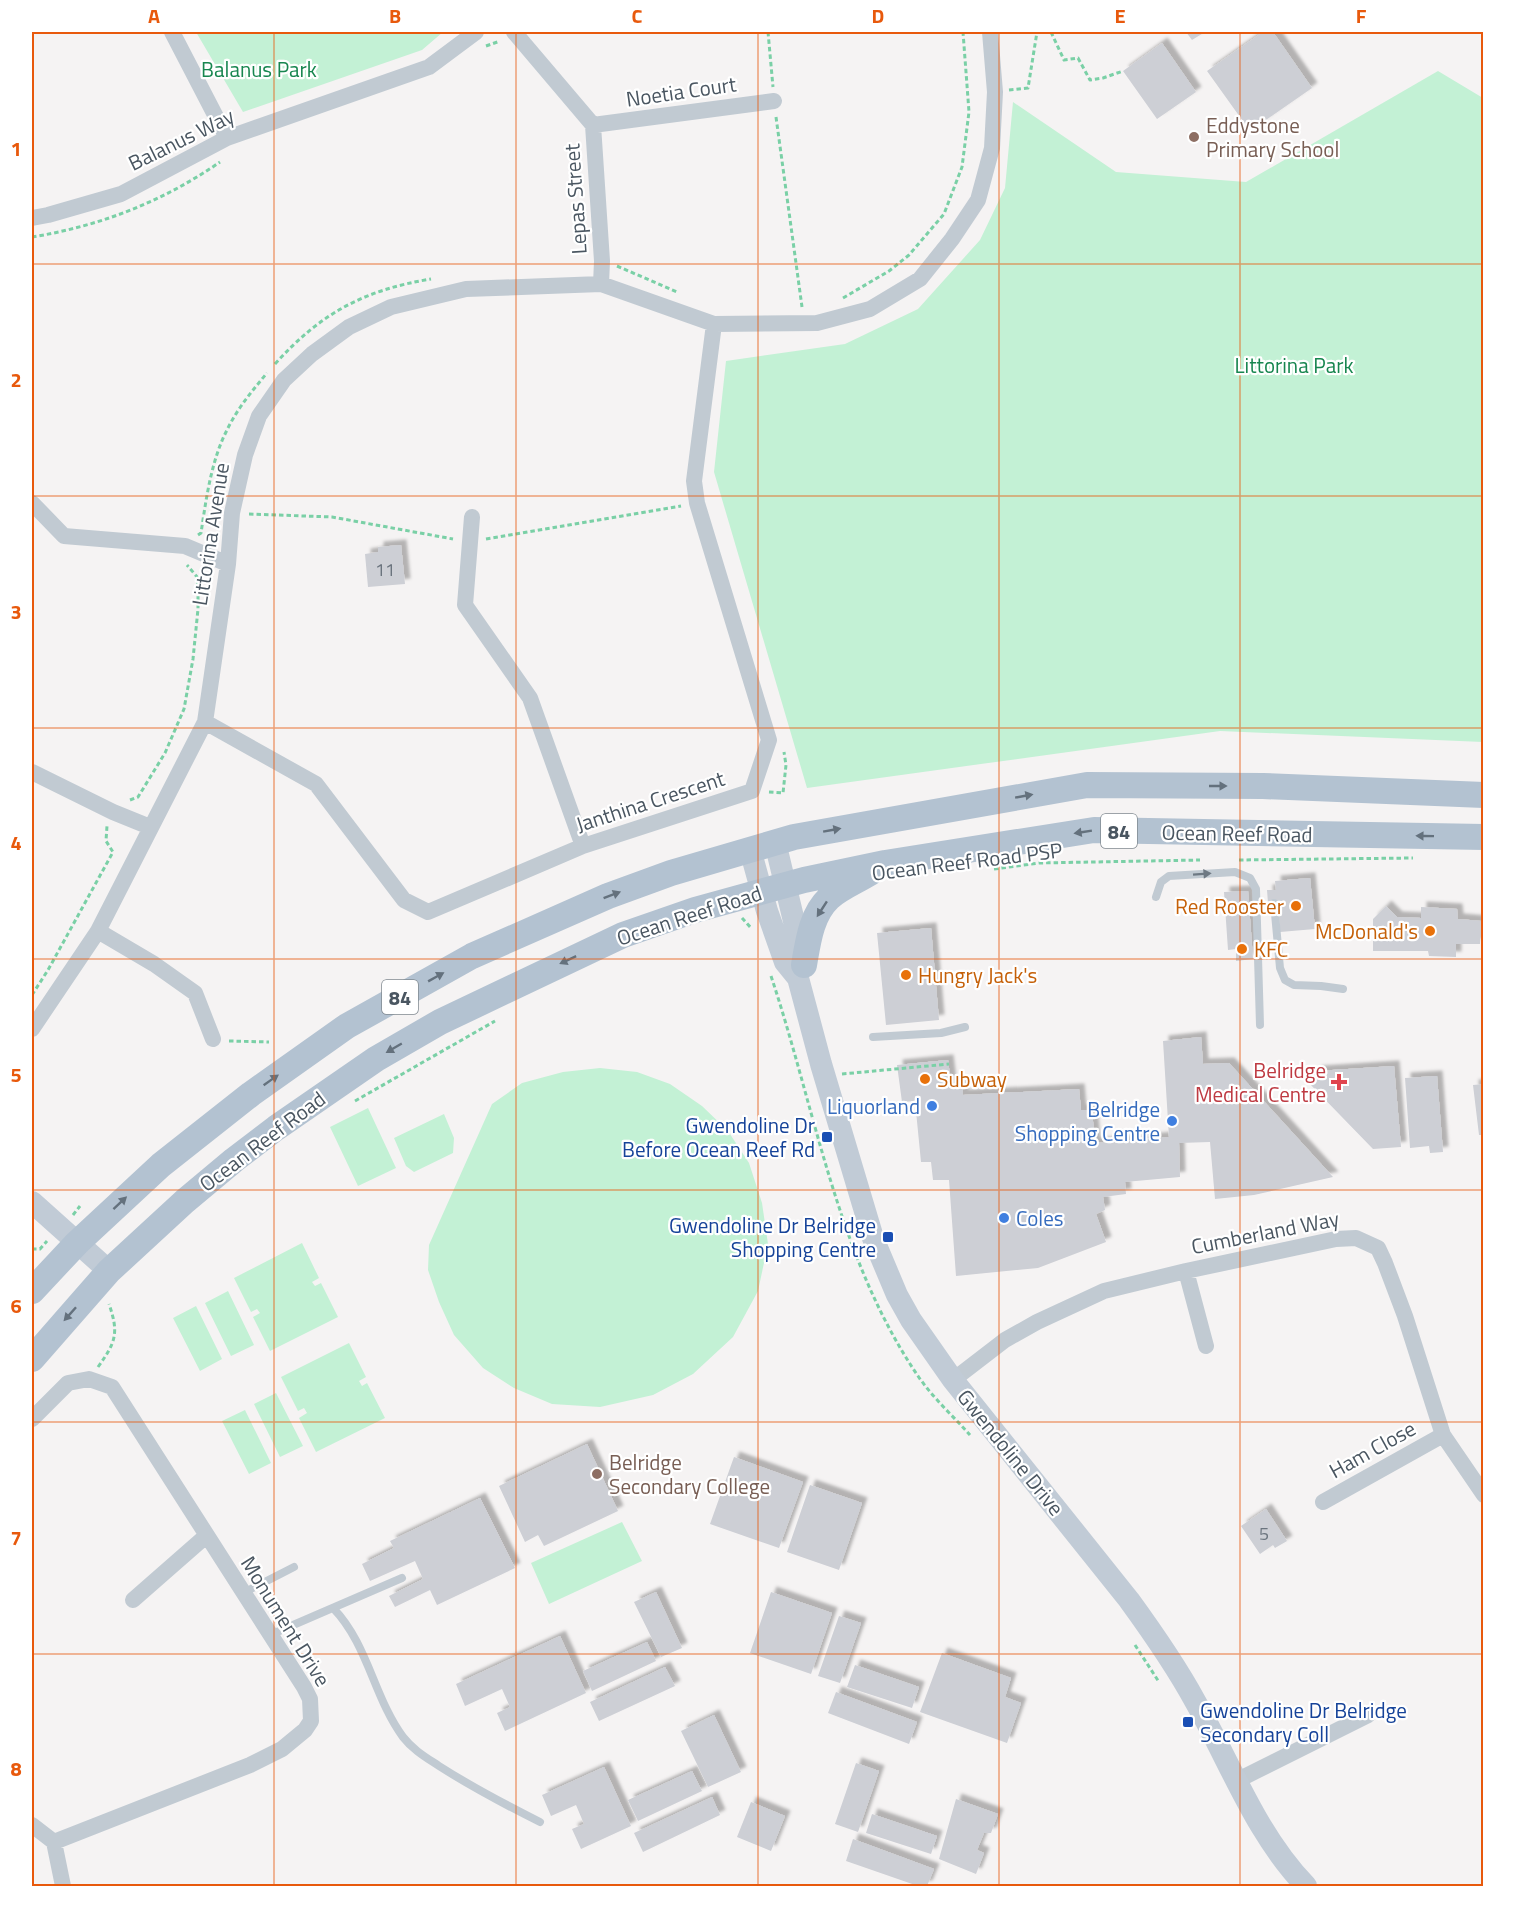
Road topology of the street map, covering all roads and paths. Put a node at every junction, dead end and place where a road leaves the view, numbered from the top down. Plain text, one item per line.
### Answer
1 (172, 32) edge
2 (768, 32) edge
3 (963, 32) edge
4 (990, 32) edge
5 (1037, 32) edge
6 (1051, 32) edge
7 (508, 36) edge
8 (479, 39) edge
9 (1123, 71) dead end
10 (1015, 90) dead end
11 (774, 101) junction
12 (593, 126) junction
13 (226, 138) junction
14 (225, 158) dead end
15 (32, 218) edge
16 (32, 237) edge
17 (602, 261) junction
18 (439, 278) dead end
19 (600, 284) junction
20 (686, 297) dead end
21 (840, 299) dead end
22 (804, 323) junction
23 (714, 324) junction
24 (32, 503) edge
25 (472, 517) dead end
26 (185, 546) junction
27 (228, 564) junction
28 (206, 722) junction
29 (783, 748) dead end
30 (32, 772) edge
31 (1484, 781) edge
32 (1263, 786) junction
33 (783, 793) dead end
34 (1484, 795) edge
35 (113, 812) junction
36 (150, 827) junction
37 (1484, 837) edge
38 (775, 842) junction
39 (583, 846) junction
40 (750, 849) junction
41 (1413, 858) dead end
42 (1205, 860) dead end
43 (1228, 860) dead end
44 (885, 863) junction
45 (984, 870) dead end
46 (771, 896) junction
47 (1156, 897) dead end
48 (1274, 903) dead end
49 (733, 920) dead end
50 (98, 931) junction
51 (801, 971) junction
52 (1343, 989) dead end
53 (32, 995) edge
54 (499, 1019) dead end
55 (1260, 1024) dead end
56 (965, 1027) dead end
57 (32, 1029) edge
58 (873, 1037) dead end
59 (213, 1039) joint
60 (269, 1042) dead end
61 (949, 1064) dead end
62 (838, 1068) dead end
63 (355, 1101) dead end
64 (32, 1202) edge
65 (76, 1243) junction
66 (110, 1271) junction
67 (1186, 1271) junction
68 (32, 1291) edge
69 (100, 1310) dead end
70 (1206, 1346) dead end
71 (32, 1359) edge
72 (90, 1379) junction
73 (953, 1380) junction
74 (32, 1419) edge
75 (1443, 1435) junction
76 (1484, 1495) edge
77 (1323, 1502) dead end
78 (206, 1536) junction
79 (294, 1567) dead end
80 (402, 1578) dead end
81 (243, 1593) junction
82 (133, 1600) dead end
83 (333, 1608) junction
84 (270, 1635) junction
85 (1368, 1715) dead end
86 (1236, 1781) junction
87 (540, 1822) dead end
88 (32, 1825) edge
89 (54, 1842) junction
90 (63, 1887) edge
91 (1306, 1887) edge

1 - 13 street
2 - 11 path
3 - 21 path
4 - 22 street, Littorina Avenue
5 - 10 path
6 - 9 path
7 - 8 path
7 - 12 street, Lepas Street
8 - 13 street, Balanus Way
11 - 12 street, Noetia Court
11 - 22 path
12 - 17 street, Lepas Street
13 - 15 street, Balanus Way
14 - 16 path
17 - 19 street, Lepas Street
17 - 20 path
18 - 26 path
19 - 23 street, Littorina Avenue
19 - 27 street, Littorina Avenue
22 - 23 street, Littorina Avenue
23 - 39 street, Janthina Crescent
24 - 26 street
25 - 39 street
26 - 27 street
26 - 35 path
27 - 28 street, Littorina Avenue
28 - 36 street, Littorina Avenue
28 - 39 street, Janthina Crescent
29 - 33 path
30 - 35 street
31 - 32 main road
32 - 34 main road, Ocean Reef Road / 84
38 -> 32 main road, Ocean Reef Road / 84
35 - 36 street
35 - 53 path
36 - 50 street, Littorina Avenue
37 -> 44 main road, Ocean Reef Road / 84
38 - 40 main road, Ocean Reef Road / 84
38 - 46 street, Gwendoline Drive
40 - 46 street, Gwendoline Drive
65 -> 40 main road, Ocean Reef Road / 84
41 - 43 path
42 - 45 path, Ocean Reef Road PSP
44 - 46 main road, Ocean Reef Road / 84
44 -> 51 main road
46 - 49 path
46 - 51 street, Gwendoline Drive
46 - 51 street, Gwendoline Drive
46 -> 66 main road, Ocean Reef Road / 84
47 -> 55 lane
48 - 52 lane
50 - 57 street, Littorina Avenue
50 - 59 street
51 - 73 street, Gwendoline Drive
54 - 63 path
56 - 58 lane
59 - 60 path
61 - 62 path
64 - 65 street
65 - 66 street
65 - 68 main road, Ocean Reef Road / 84
66 -> 71 main road, Ocean Reef Road / 84
67 - 70 street
67 - 73 street, Cumberland Way
67 - 75 street, Cumberland Way
69 - 72 path
72 - 74 street
72 - 78 street, Monument Drive
73 - 86 street, Gwendoline Drive
75 - 76 street, Cumberland Way
75 - 77 street, Ham Close
78 - 81 street, Monument Drive
78 - 82 street
79 - 81 lane
80 - 83 lane
81 - 84 street, Monument Drive
83 - 84 lane
83 - 87 lane
84 - 89 street, Monument Drive
85 - 86 street
86 - 91 street, Gwendoline Drive
88 - 89 street
89 - 90 street

